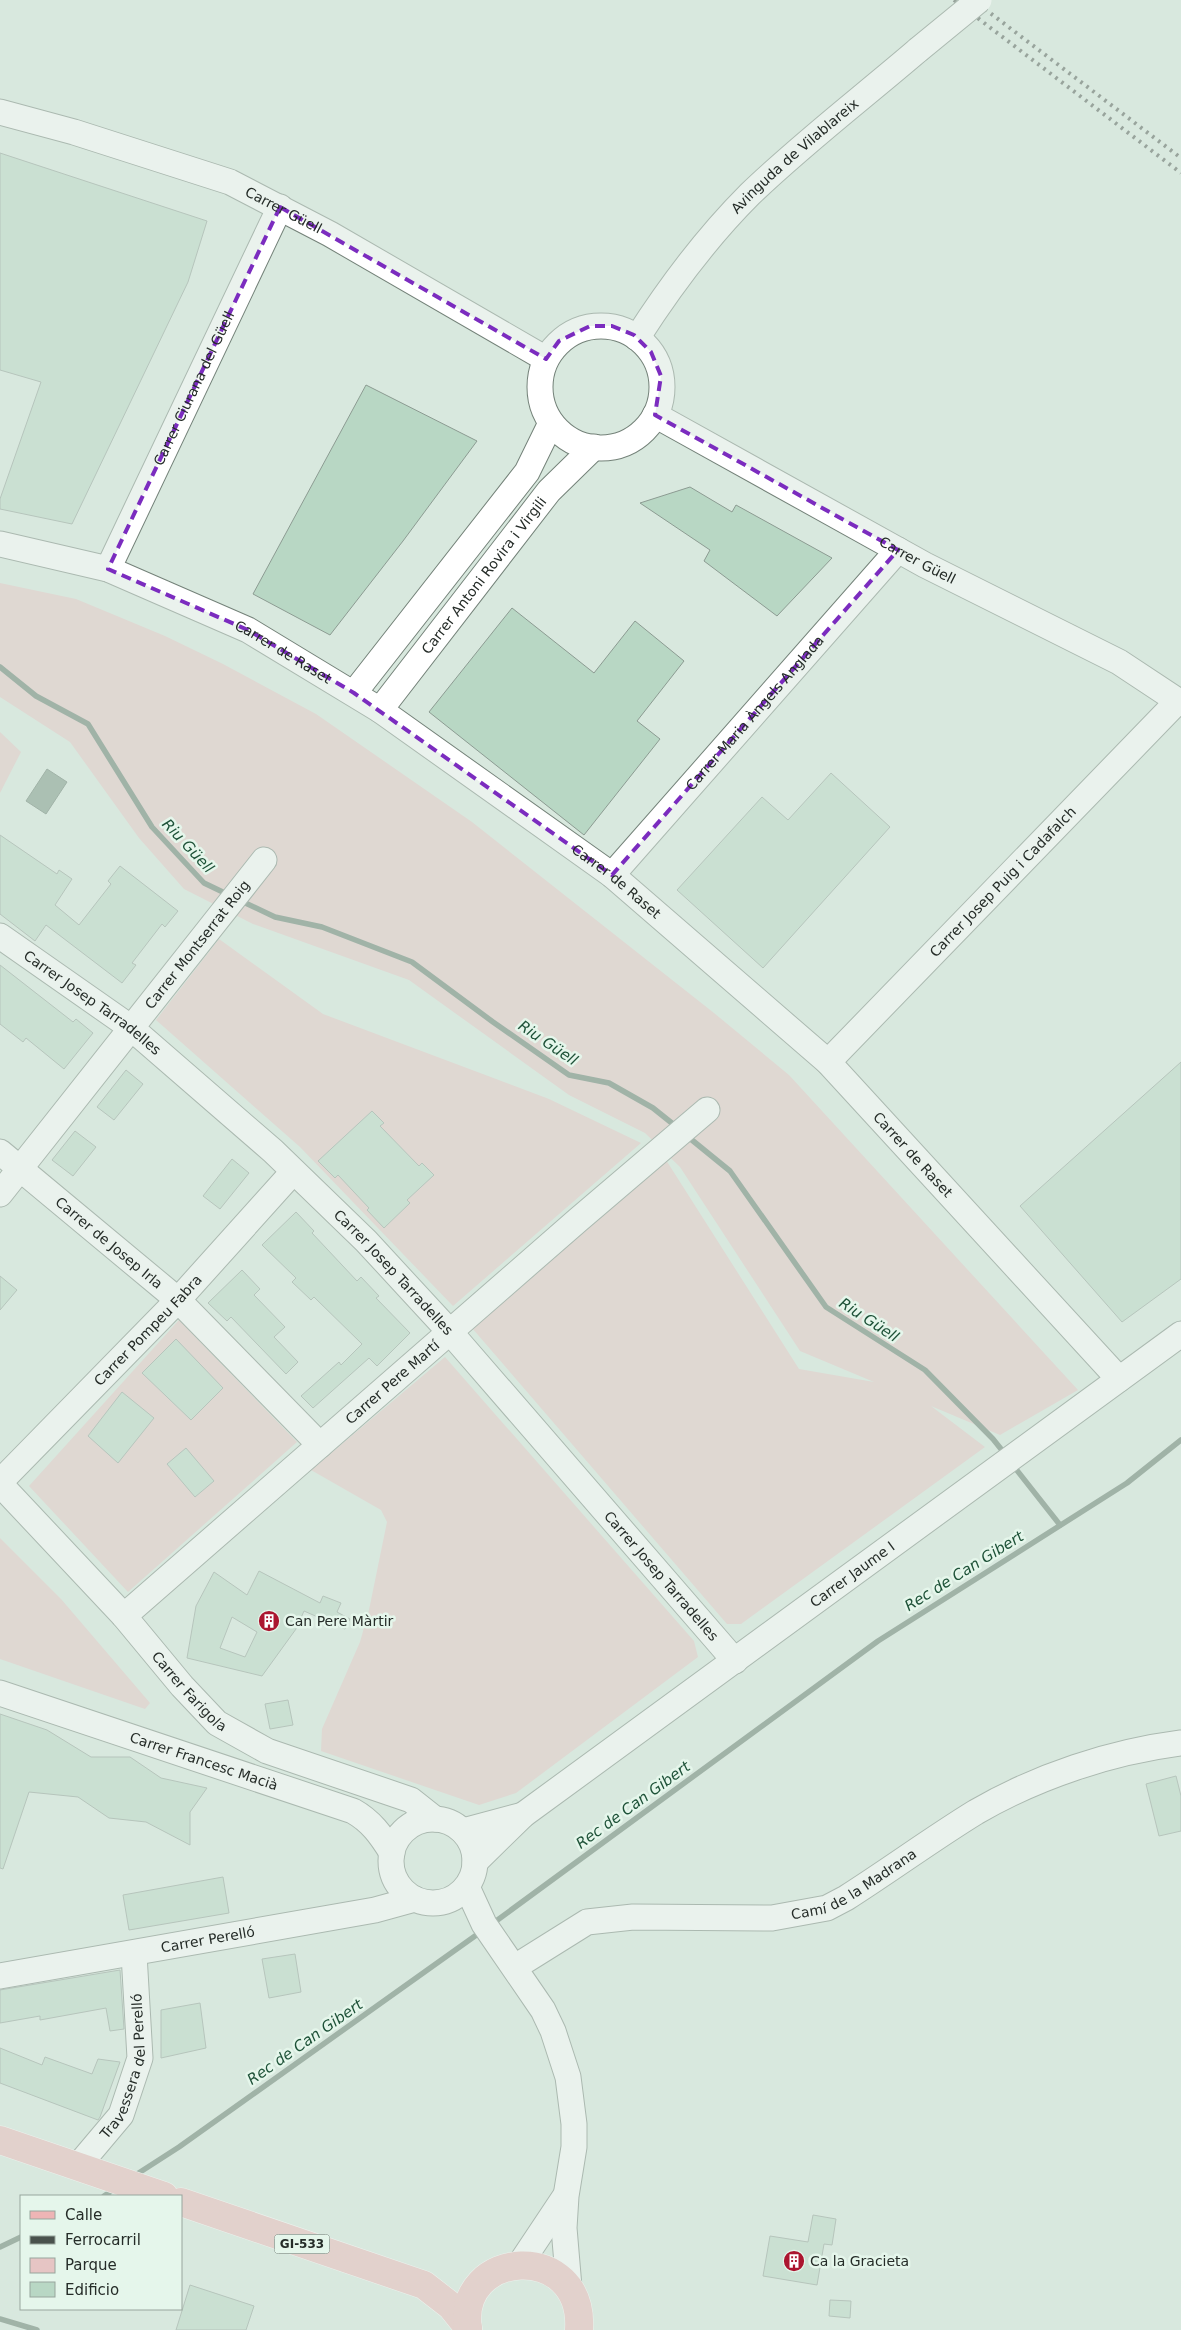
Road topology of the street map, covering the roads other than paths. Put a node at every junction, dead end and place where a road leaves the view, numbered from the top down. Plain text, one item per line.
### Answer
1 (979, 0) edge
2 (0, 112) edge
3 (280, 207) junction
4 (637, 338) junction
5 (546, 359) junction
6 (655, 415) junction
7 (551, 423) junction
8 (594, 447) junction
9 (0, 544) edge
10 (898, 550) junction
11 (108, 569) junction
12 (354, 693) junction
13 (1179, 702) edge
14 (380, 710) junction
15 (264, 860) dead end
16 (612, 876) junction
17 (0, 936) edge
18 (130, 1027) junction
19 (828, 1062) junction
20 (707, 1110) dead end
21 (0, 1152) edge
22 (21, 1168) junction
23 (293, 1172) junction
24 (0, 1194) edge
25 (178, 1300) junction
26 (450, 1332) junction
27 (1181, 1334) edge
28 (1119, 1379) junction
29 (320, 1445) junction
30 (0, 1483) edge
31 (124, 1616) junction
32 (735, 1661) junction
33 (0, 1693) edge
34 (1181, 1743) edge
35 (523, 1815) junction
36 (435, 1819) junction
37 (463, 1831) junction
38 (392, 1853) junction
39 (475, 1862) junction
40 (459, 1893) junction
41 (415, 1899) junction
42 (134, 1954) junction
43 (511, 1961) junction
44 (0, 1976) edge
45 (0, 2140) edge
46 (90, 2171) junction
47 (158, 2194) edge
48 (566, 2196) junction
49 (182, 2202) edge
50 (520, 2264) junction
51 (488, 2277) junction
52 (424, 2285) junction
53 (569, 2287) junction
54 (582, 2326) edge
55 (468, 2329) edge

1 - 4 street, Avinguda de Vilablareix, bridge
2 - 3 street, Carrer Güell
3 - 5 street, Carrer Güell
3 - 11 street, Carrer Ciurana del Güell
4 - 5 street
4 - 6 street
5 - 7 street
6 - 8 street
6 - 10 street, Carrer Güell
7 - 8 street
7 - 12 street
8 - 14 street, Carrer Antoni Rovira i Virgili
9 - 11 street, Carrer de Raset
10 - 13 street, Carrer Güell
10 - 16 street, Carrer Maria Àngels Anglada
11 - 12 street, Carrer de Raset
12 - 14 street, Carrer de Raset
13 - 19 street, Carrer Josep Puig i Cadafalch
14 - 16 street, Carrer de Raset
15 - 18 street, Carrer Montserrat Roig
16 - 19 street, Carrer de Raset
17 - 18 street, Carrer Josep Tarradelles
18 - 22 street, Carrer Montserrat Roig
18 - 23 street, Carrer Josep Tarradelles
19 - 28 street, Carrer de Raset
20 - 26 street, Carrer Pere Martí
21 - 22 street, Carrer de Josep Irla
22 - 24 street, Carrer Montserrat Roig
22 - 25 street, Carrer de Josep Irla
23 - 25 street, Carrer Pompeu Fabra
23 - 26 street, Carrer Josep Tarradelles
25 - 29 street, Carrer de Josep Irla
25 - 30 street, Carrer Pompeu Fabra
26 - 29 street, Carrer Pere Martí
26 - 32 street, Carrer Josep Tarradelles
27 - 28 street, Carrer Jaume I
28 - 32 street, Carrer Jaume I
29 - 31 street, Carrer Pere Martí
30 - 31 street, Carrer Farigola
31 - 36 street, Carrer Farigola
32 - 35 street, Carrer Jaume I
33 - 38 street, Carrer Francesc Macià
34 - 43 street, Camí de la Madrana
35 - 37 street, Carrer Jaume I
35 - 39 street, Carrer Jaume I
36 - 37 street
36 - 38 street
37 - 39 street
38 - 41 street
39 - 40 street
40 - 41 street
40 - 43 street
41 - 42 street, Carrer Perelló
42 - 44 street, Carrer Perelló
42 - 46 street, Travessera del Perelló
43 - 48 street
45 - 46 main road
46 - 47 main road
48 - 50 street
48 - 53 street
49 - 52 main road, GI-533
50 - 51 main road, GI-533
50 - 53 main road, GI-533
51 - 52 main road, GI-533
51 - 55 main road, GI-533
52 - 55 main road, GI-533
53 - 54 main road, GI-533

